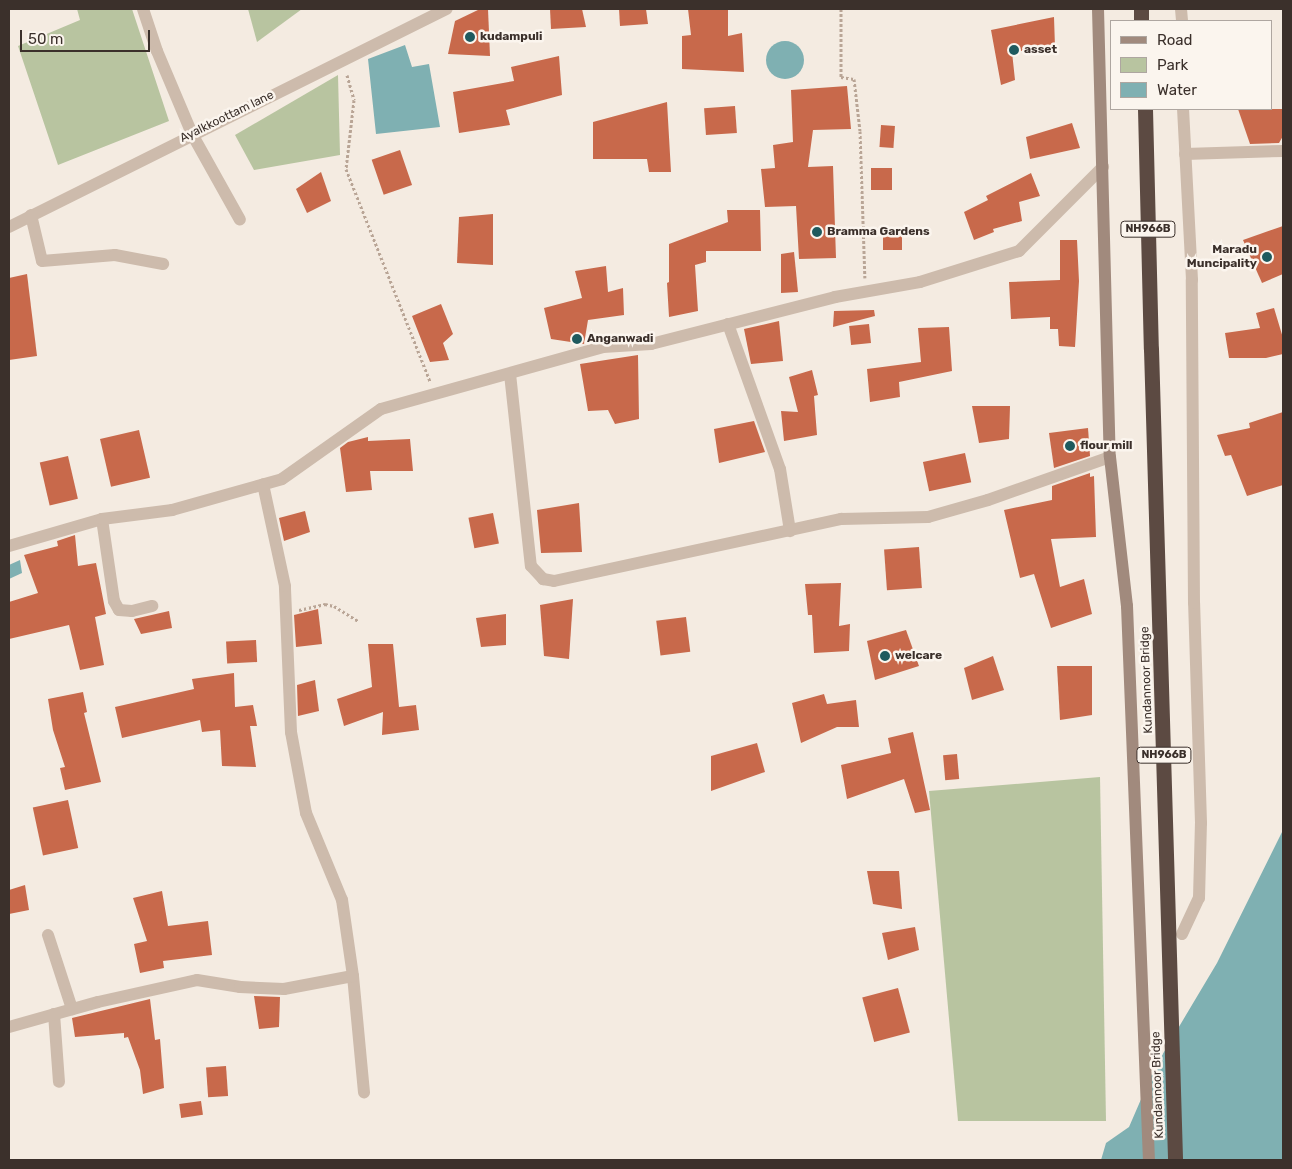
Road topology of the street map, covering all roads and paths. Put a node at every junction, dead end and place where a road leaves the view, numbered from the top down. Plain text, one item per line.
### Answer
1 (143, 9) edge
2 (447, 9) edge
3 (841, 9) edge
4 (1098, 9) edge
5 (343, 58) junction
6 (1145, 110) edge
7 (1183, 110) edge
8 (192, 134) junction
9 (1283, 151) edge
10 (1185, 154) junction
11 (1103, 168) junction
12 (31, 215) junction
13 (240, 220) dead end
14 (9, 227) edge
15 (163, 264) dead end
16 (866, 292) junction
17 (728, 324) junction
18 (510, 374) junction
19 (435, 393) junction
20 (1110, 457) junction
21 (263, 484) junction
22 (102, 519) junction
23 (790, 531) junction
24 (9, 546) edge
25 (152, 606) dead end
26 (286, 612) junction
27 (358, 621) dead end
28 (1182, 934) dead end
29 (48, 935) dead end
30 (353, 976) junction
31 (72, 1009) junction
32 (54, 1014) junction
33 (9, 1027) edge
34 (59, 1082) dead end
35 (364, 1092) dead end
36 (1149, 1160) edge
37 (1175, 1160) edge

1 - 8 street
2 - 5 street, Ayalkkoottam lane
3 - 16 path
4 - 11 street
5 - 8 street, Ayalkkoottam lane
5 - 19 path
6 - 37 highway, Kundannoor Bridge / NH966B, bridge
7 - 10 street
8 - 12 street, Ayalkkoottam lane
8 - 13 street
9 - 10 street
10 - 28 street
11 - 16 street
11 - 20 street
12 - 14 street, Ayalkkoottam lane
12 - 15 street
16 - 17 street
17 - 18 street
17 - 23 street
18 - 19 street
18 - 23 street
19 - 21 street
20 - 23 street
20 - 36 street
21 - 22 street
21 - 26 street
22 - 24 street
22 - 25 street
26 - 27 path
26 - 30 street
29 - 31 street
30 - 31 street
30 - 35 street
31 - 32 street
32 - 33 street
32 - 34 street

